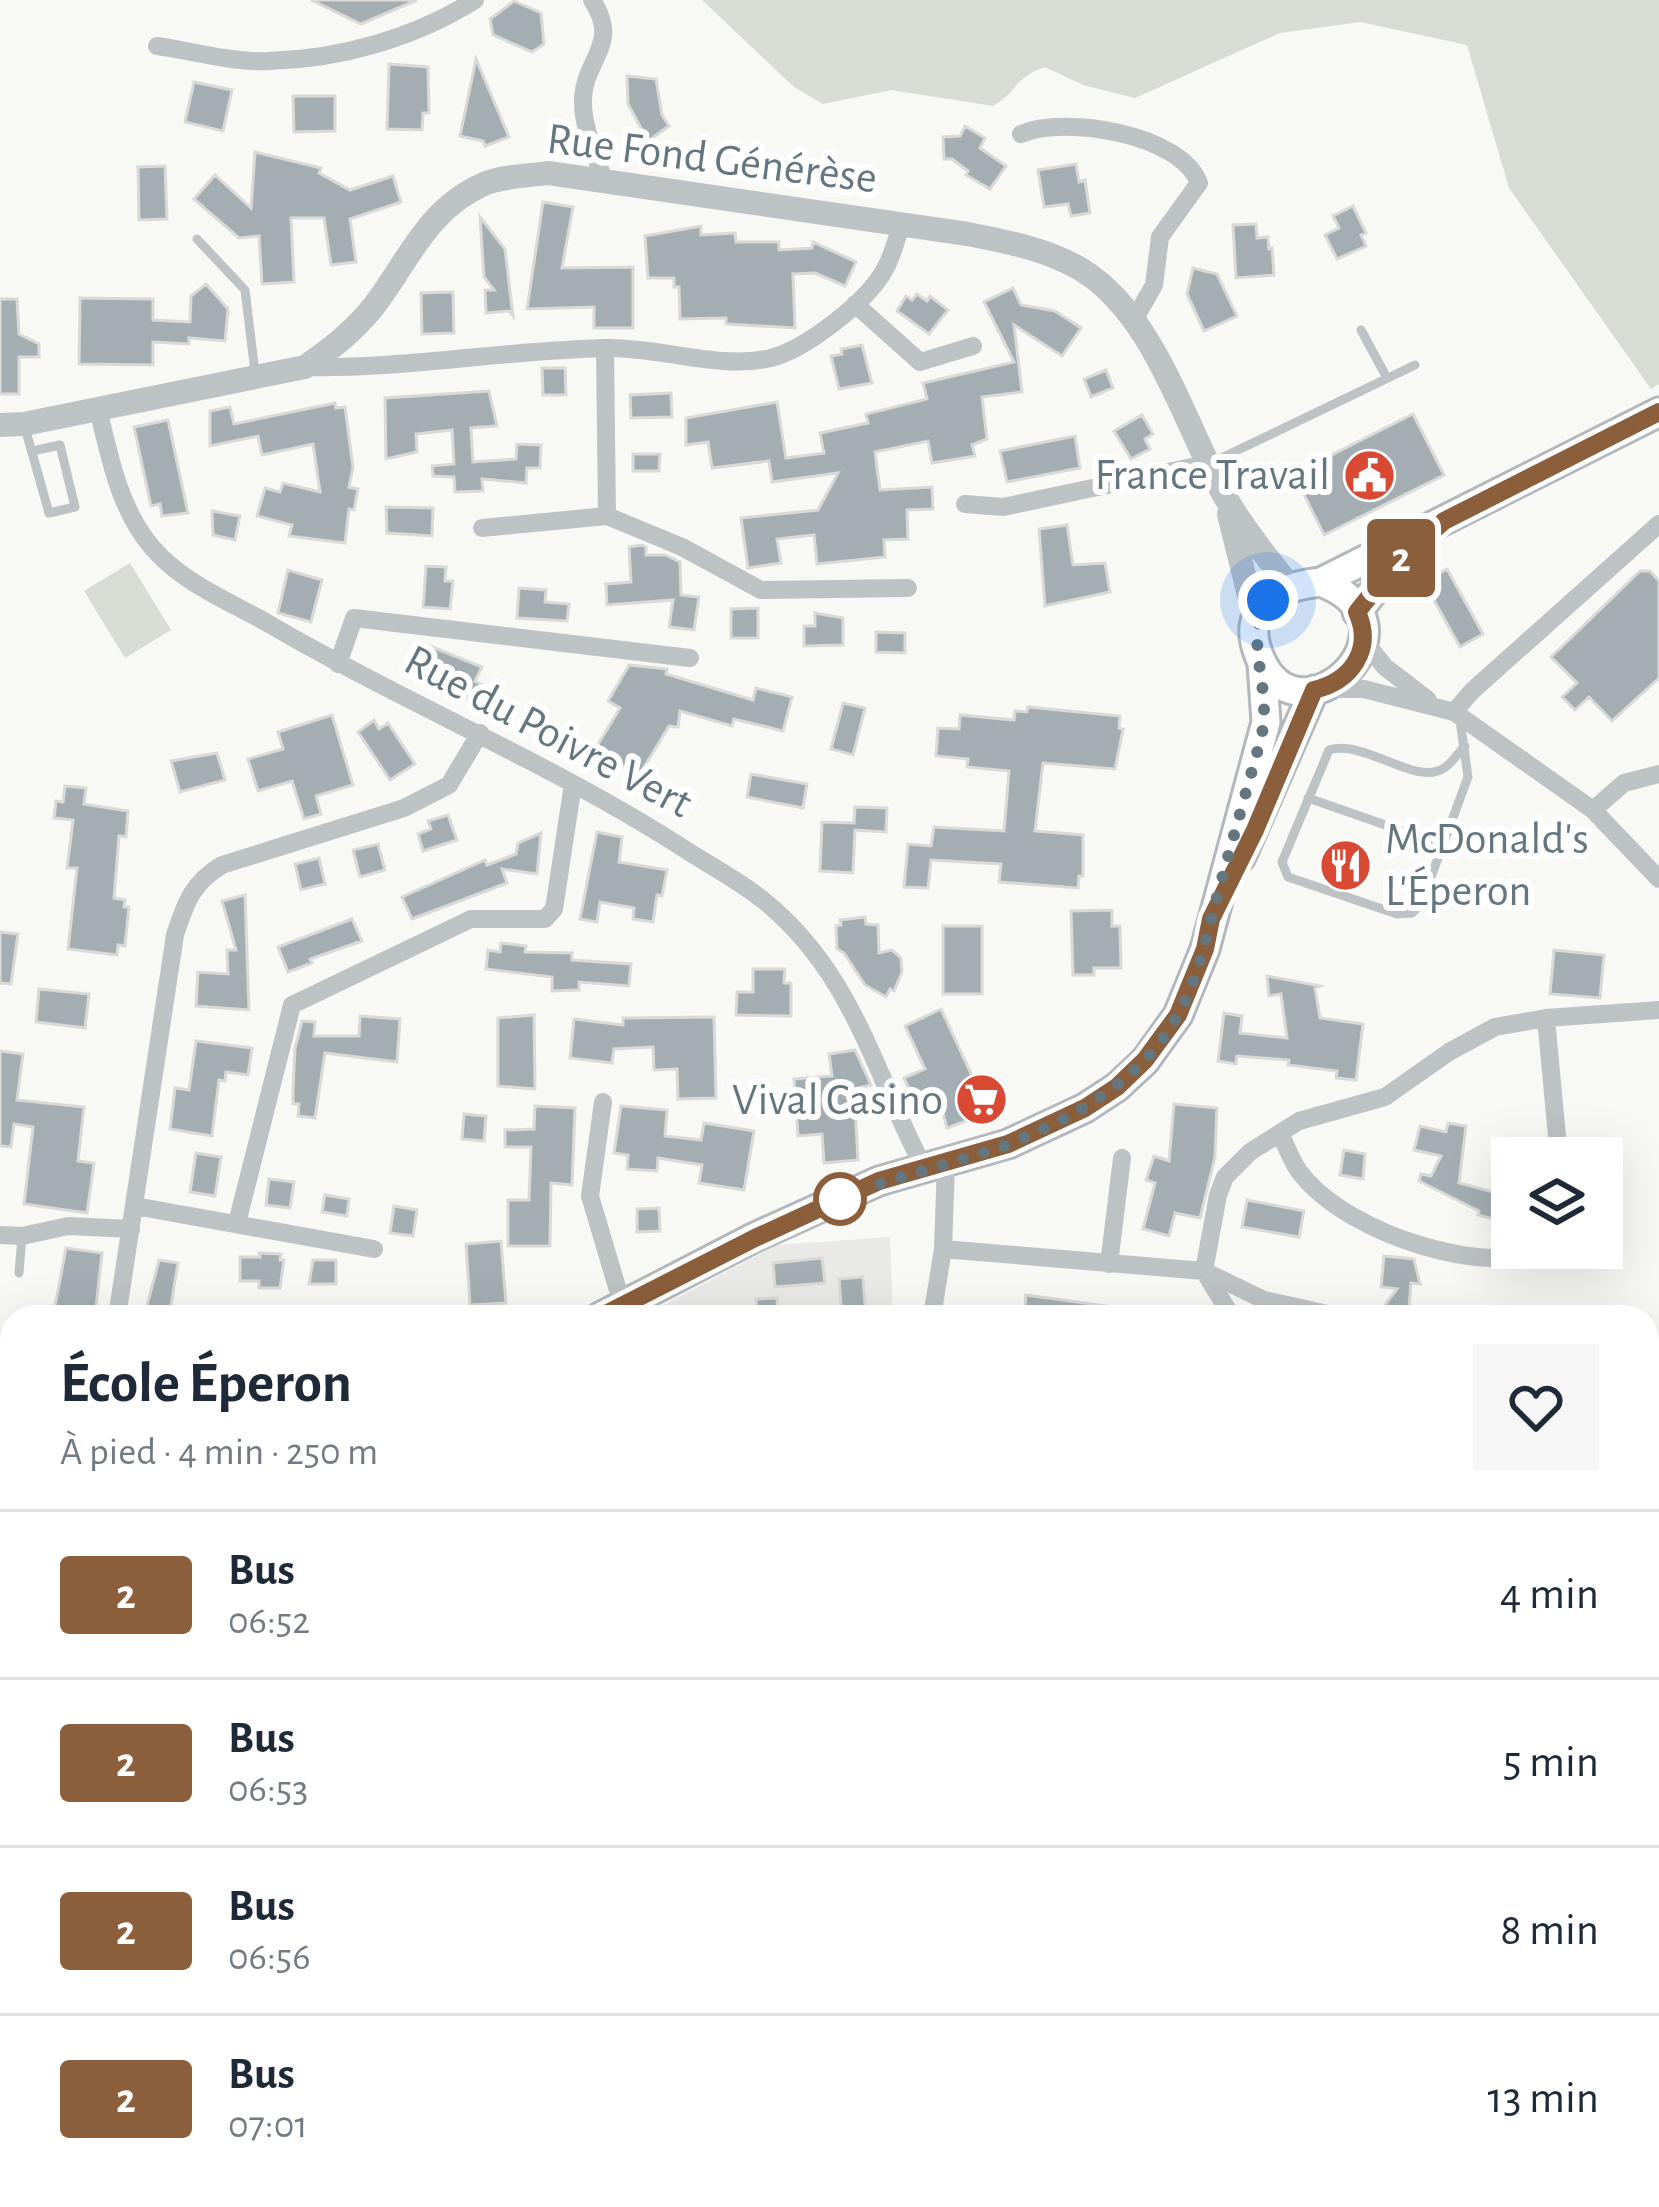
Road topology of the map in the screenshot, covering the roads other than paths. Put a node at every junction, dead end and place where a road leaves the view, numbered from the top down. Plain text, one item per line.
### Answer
1 (475, 0) edge
2 (592, 0) edge
3 (158, 46) dead end
4 (1021, 134) dead end
5 (604, 180) junction
6 (901, 226) junction
7 (197, 239) dead end
8 (855, 304) junction
9 (1134, 320) junction
10 (1361, 330) dead end
11 (973, 346) dead end
12 (605, 348) junction
13 (1414, 364) dead end
14 (304, 367) junction
15 (256, 377) junction
16 (1387, 378) junction
17 (98, 409) junction
18 (1659, 412) edge
19 (12, 424) edge
20 (32, 451) junction
21 (1211, 463) junction
22 (1224, 494) junction
23 (965, 504) dead end
24 (607, 516) junction
25 (1444, 521) junction
26 (482, 528) dead end
27 (1656, 534) edge
28 (1321, 582) junction
29 (1289, 585) junction
30 (908, 588) dead end
31 (1357, 612) junction
32 (1256, 624) junction
33 (1364, 640) junction
34 (690, 658) dead end
35 (338, 664) junction
36 (1262, 664) junction
37 (1316, 690) junction
38 (1450, 711) junction
39 (480, 733) junction
40 (1465, 746) junction
41 (1659, 774) edge
42 (573, 784) junction
43 (1308, 798) junction
44 (1593, 809) junction
45 (1443, 845) junction
46 (1659, 879) edge
47 (1211, 919) junction
48 (1659, 1010) edge
49 (1546, 1018) junction
50 (603, 1102) dead end
51 (1280, 1133) junction
52 (1557, 1137) edge
53 (1122, 1158) dead end
54 (936, 1167) junction
55 (135, 1206) junction
56 (237, 1223) junction
57 (131, 1229) junction
58 (0, 1235) edge
59 (22, 1236) junction
60 (374, 1249) dead end
61 (943, 1249) junction
62 (1491, 1256) edge
63 (1109, 1264) junction
64 (1204, 1270) junction
65 (19, 1273) dead end
66 (119, 1305) edge
67 (612, 1305) edge
68 (623, 1305) edge
69 (934, 1305) edge
70 (1225, 1305) edge
71 (1287, 1305) edge

1 - 3 street
2 - 5 street
4 - 9 street
5 - 6 street, Rue Fond Générèse
5 - 14 street, Rue Fond Générèse
6 - 8 street
6 - 9 street, Rue Fond Générèse
7 - 15 lane
8 - 11 street
8 - 12 street
9 - 21 street, Rue Fond Générèse
10 - 16 lane
12 - 14 street
12 - 24 street
13 - 16 lane
14 - 15 street, Rue Fond Générèse
15 - 17 street, Rue Fond Générèse
16 - 21 lane
17 - 19 street, Rue Fond Générèse
17 - 35 street, Rue du Poivre Vert
18 - 25 main road
19 - 20 lane
20 - 20 lane
21 - 22 street, Rue Fond Générèse
21 - 23 street
22 - 29 street, Rue Fond Générèse
22 - 32 street, Rue Fond Générèse
24 - 26 street
24 - 30 street
25 - 28 main road
25 - 31 main road
27 - 38 street
28 - 29 main road
28 - 31 main road
29 - 32 main road
31 - 33 main road
32 - 36 main road
33 - 37 main road
33 - 38 street
34 - 35 street
35 - 39 street, Rue du Poivre Vert
36 - 37 main road
36 - 47 main road
37 - 38 street
37 - 47 main road
38 - 40 lane
38 - 44 street
39 - 42 street, Rue du Poivre Vert
39 - 55 street
40 - 43 lane
40 - 45 lane
41 - 44 street
42 - 54 street, Rue du Poivre Vert
42 - 56 street
43 - 45 lane
43 - 45 lane
44 - 46 street
47 - 54 main road
48 - 49 street
49 - 51 street
49 - 52 street
50 - 67 street
51 - 62 street
51 - 64 street
53 - 63 street
54 - 61 street
54 - 68 main road
55 - 56 street
55 - 57 street
56 - 60 street
57 - 59 street
57 - 66 street
58 - 59 street
59 - 65 lane
61 - 63 street
61 - 69 street
63 - 64 street
64 - 70 street
64 - 71 street

